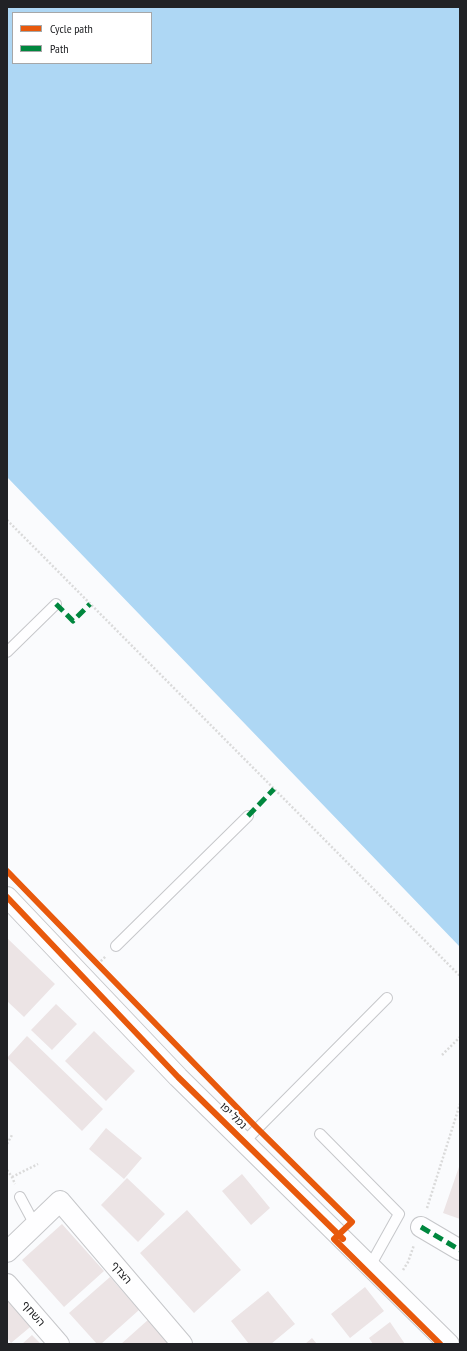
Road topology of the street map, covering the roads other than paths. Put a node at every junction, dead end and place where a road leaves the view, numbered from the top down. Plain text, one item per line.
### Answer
1 (56, 604) dead end
2 (7, 652) edge
3 (248, 816) dead end
4 (7, 898) edge
5 (116, 946) dead end
6 (387, 998) dead end
7 (320, 1134) dead end
8 (244, 1142) junction
9 (20, 1197) dead end
10 (35, 1225) junction
11 (421, 1227) road end
12 (460, 1250) edge
13 (7, 1252) edge
14 (370, 1266) junction
15 (7, 1284) edge
16 (59, 1344) edge
17 (182, 1344) edge
18 (449, 1344) edge

1 - 2 lane
3 - 5 lane
4 - 8 street, נמל יפו
6 - 8 lane
7 - 14 lane
8 - 14 street, נמל יפו
9 - 10 lane
10 - 13 street
10 - 17 street, הצדף
11 - 12 street
14 - 18 street, נמל יפו
15 - 16 street, השחף

